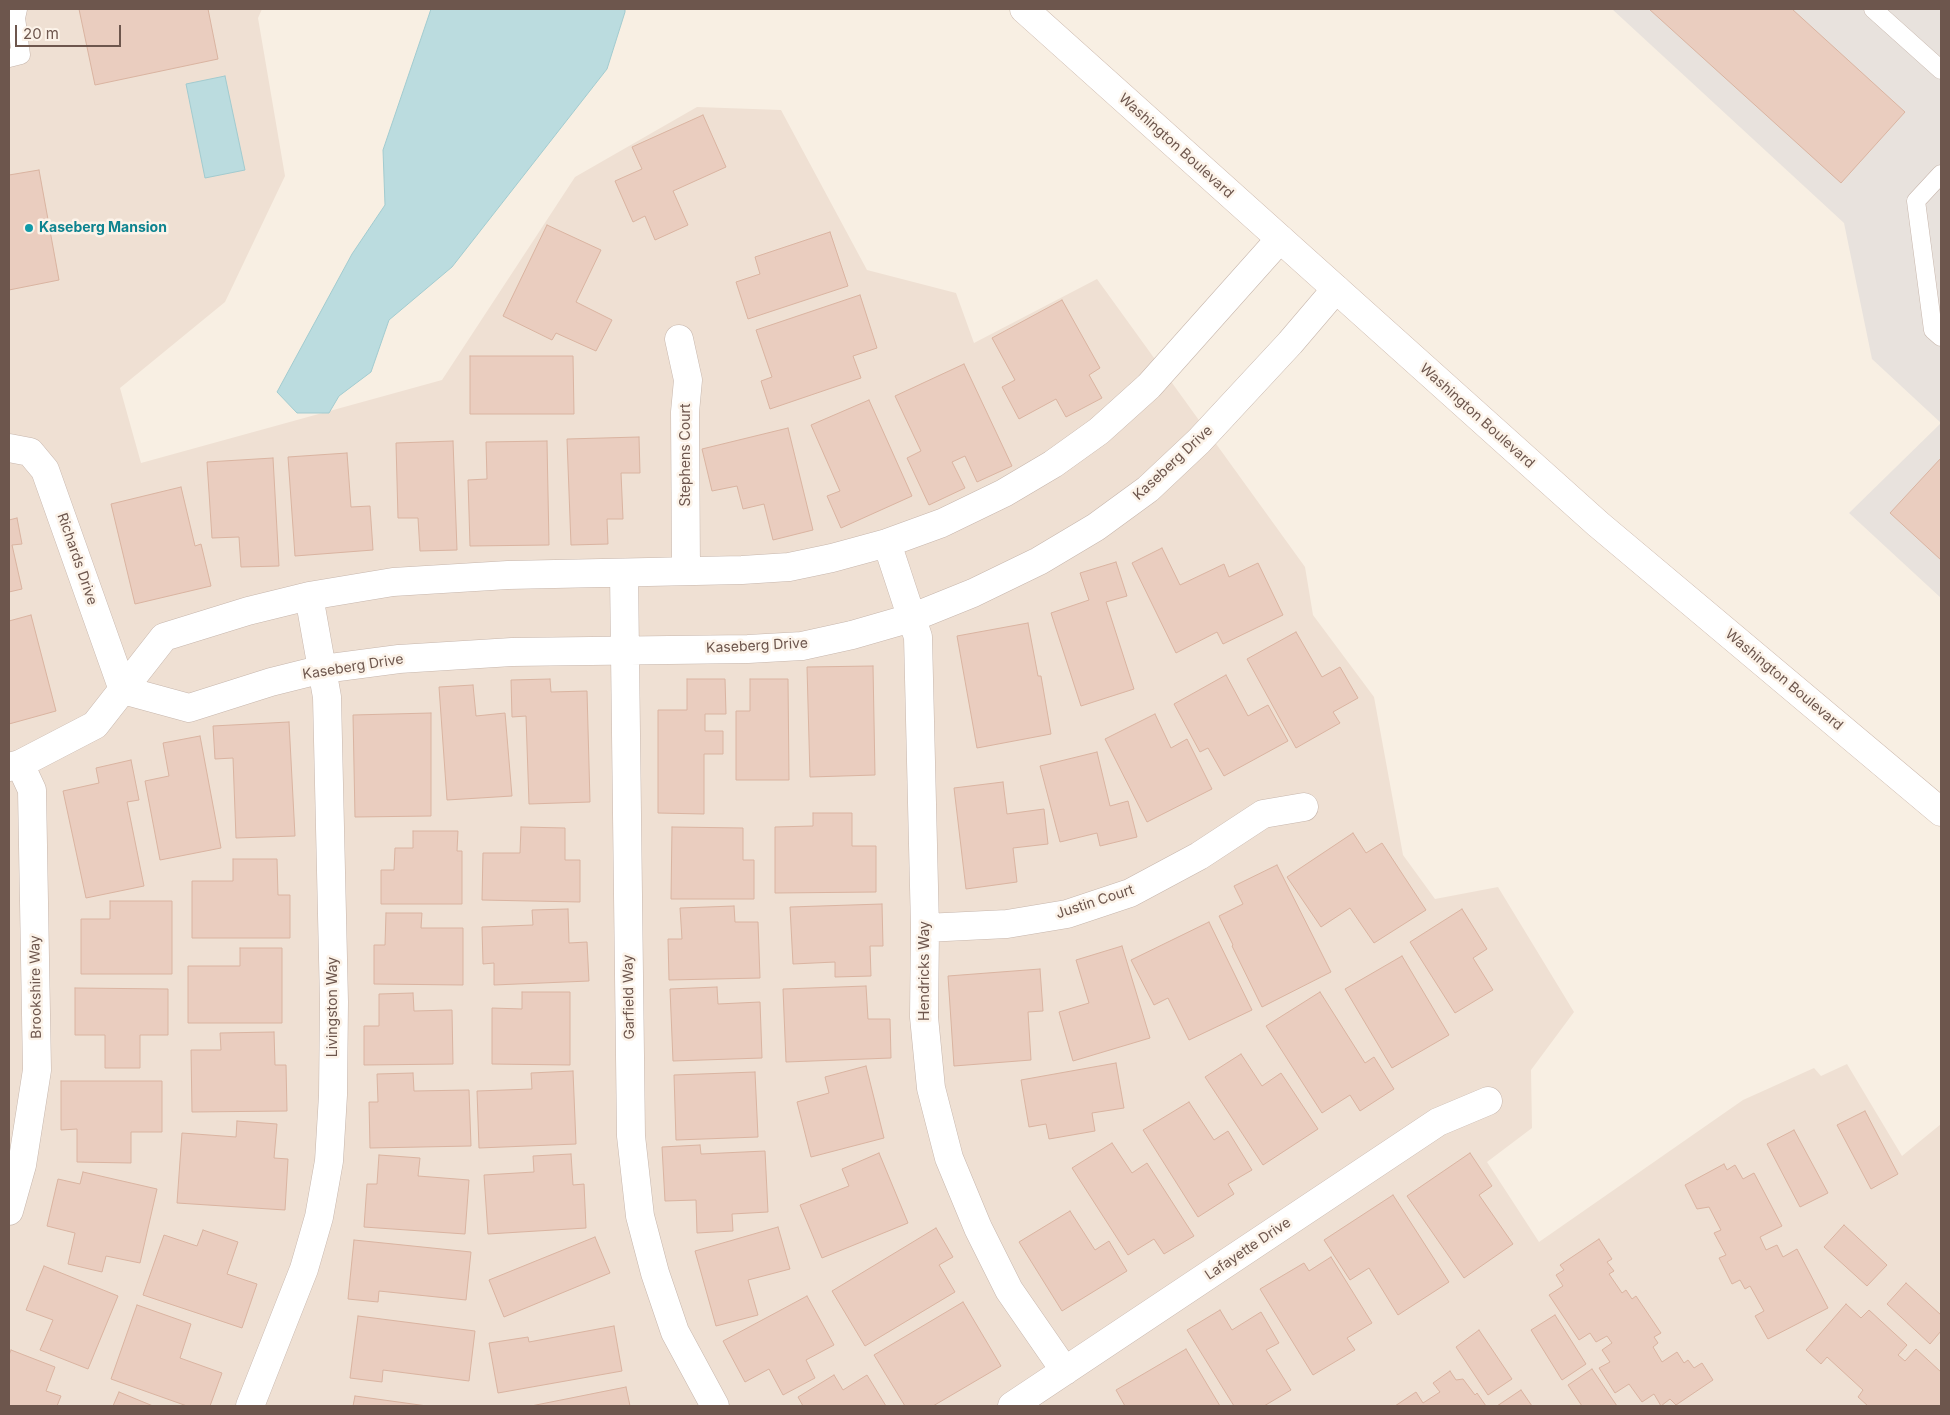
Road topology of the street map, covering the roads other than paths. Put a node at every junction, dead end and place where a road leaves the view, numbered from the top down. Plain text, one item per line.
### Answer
1 (18, 9) edge
2 (1024, 9) edge
3 (1873, 9) edge
4 (9, 58) edge
5 (1941, 70) edge
6 (1941, 174) edge
7 (1280, 239) junction
8 (1336, 289) junction
9 (1941, 337) edge
10 (679, 339) dead end
11 (9, 448) edge
12 (886, 543) junction
13 (686, 572) junction
14 (624, 573) junction
15 (309, 596) junction
16 (911, 618) junction
17 (625, 650) junction
18 (323, 669) junction
19 (123, 690) junction
20 (14, 766) edge
21 (1304, 807) dead end
22 (1941, 812) edge
23 (925, 928) junction
24 (1488, 1101) dead end
25 (9, 1211) edge
26 (1065, 1371) junction
27 (250, 1406) edge
28 (715, 1406) edge
29 (1012, 1406) edge

1 - 4 lane
2 - 7 street, Washington Boulevard
3 - 5 lane
6 - 9 lane
7 - 8 street, Washington Boulevard
7 - 12 street
8 - 16 street, Kaseberg Drive
8 - 22 street, Washington Boulevard
10 - 13 street, Stephens Court
11 - 19 street, Richards Drive
12 - 13 street
12 - 16 street, Hendricks Way
13 - 14 street
14 - 15 street
14 - 17 street, Garfield Way
15 - 18 street, Livingston Way
15 - 19 street
16 - 17 street, Kaseberg Drive
16 - 23 street, Hendricks Way
17 - 18 street, Kaseberg Drive
17 - 28 street, Garfield Way
18 - 19 street, Kaseberg Drive
18 - 27 street, Livingston Way
19 - 20 street
20 - 25 street, Brookshire Way
21 - 23 street, Justin Court
23 - 26 street, Hendricks Way
24 - 26 street, Lafayette Drive
26 - 29 street, Lafayette Drive

